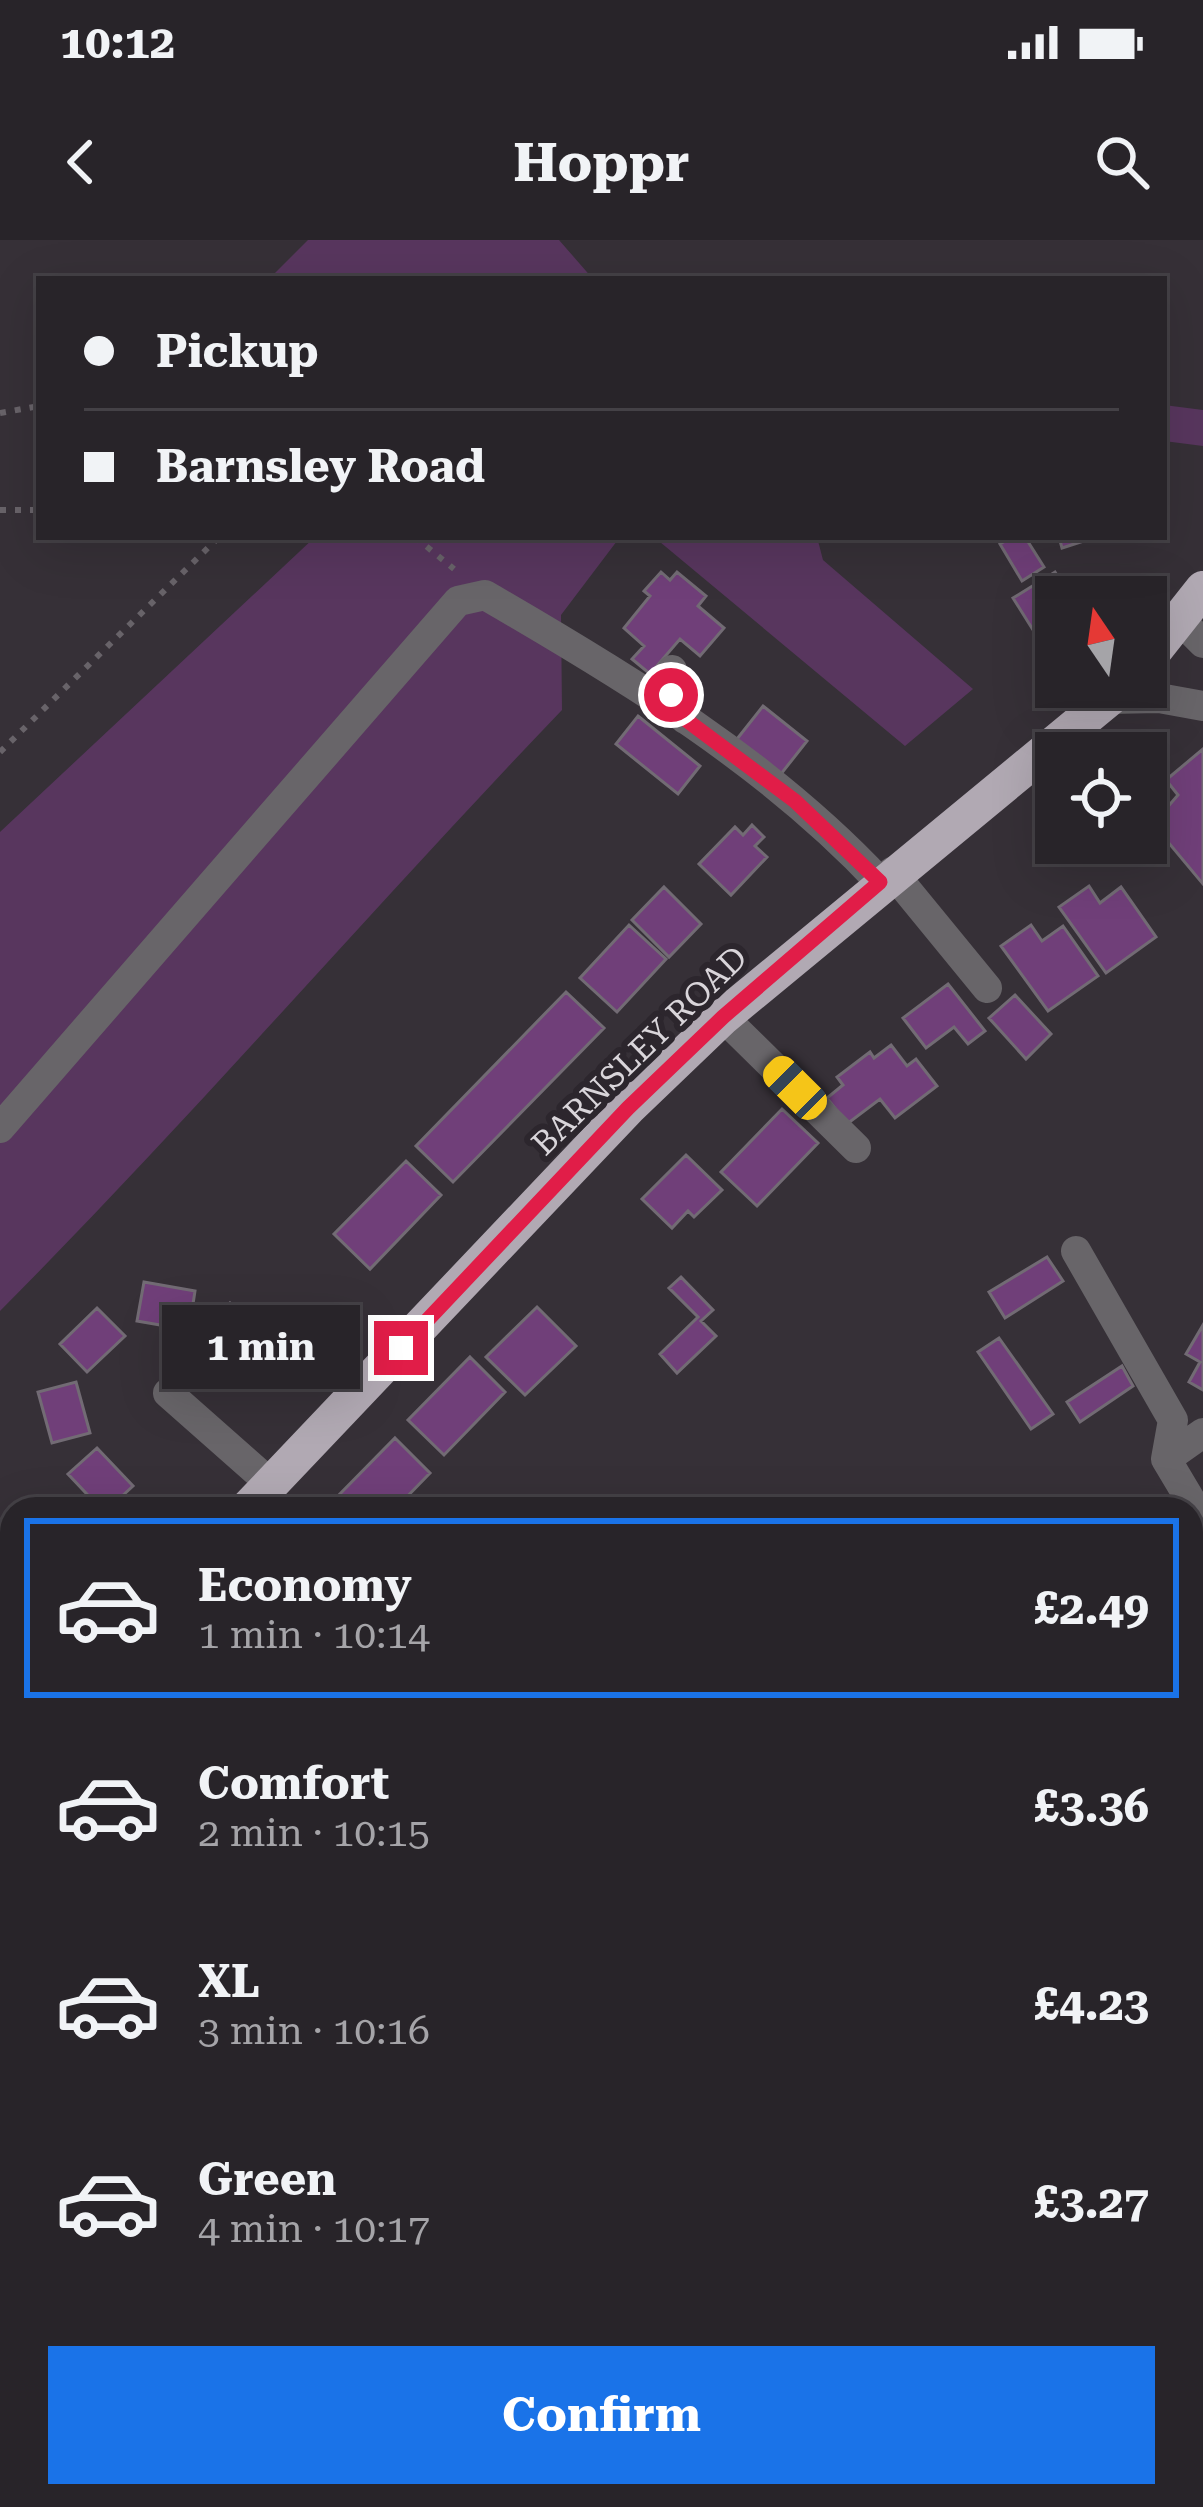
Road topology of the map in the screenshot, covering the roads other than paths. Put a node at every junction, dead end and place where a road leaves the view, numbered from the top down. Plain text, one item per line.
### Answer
1 (1203, 590) edge
2 (1192, 631) edge
3 (672, 670) dead end
4 (1167, 699) edge
5 (1203, 706) edge
6 (1097, 708) edge
7 (685, 719) junction
8 (886, 877) junction
9 (987, 988) dead end
10 (723, 1017) junction
11 (0, 1128) edge
12 (856, 1148) dead end
13 (1076, 1252) dead end
14 (168, 1394) dead end
15 (1203, 1433) edge
16 (1166, 1459) junction
17 (259, 1497) edge
18 (1189, 1497) edge

1 - 2 highway
3 - 7 street
4 - 5 street
6 - 8 highway, BARNSLEY ROAD
7 - 8 street
7 - 11 street
8 - 9 street
8 - 10 highway, BARNSLEY ROAD
10 - 12 street
10 - 17 highway, BARNSLEY ROAD
13 - 16 street
14 - 17 street
15 - 16 street
16 - 18 street

